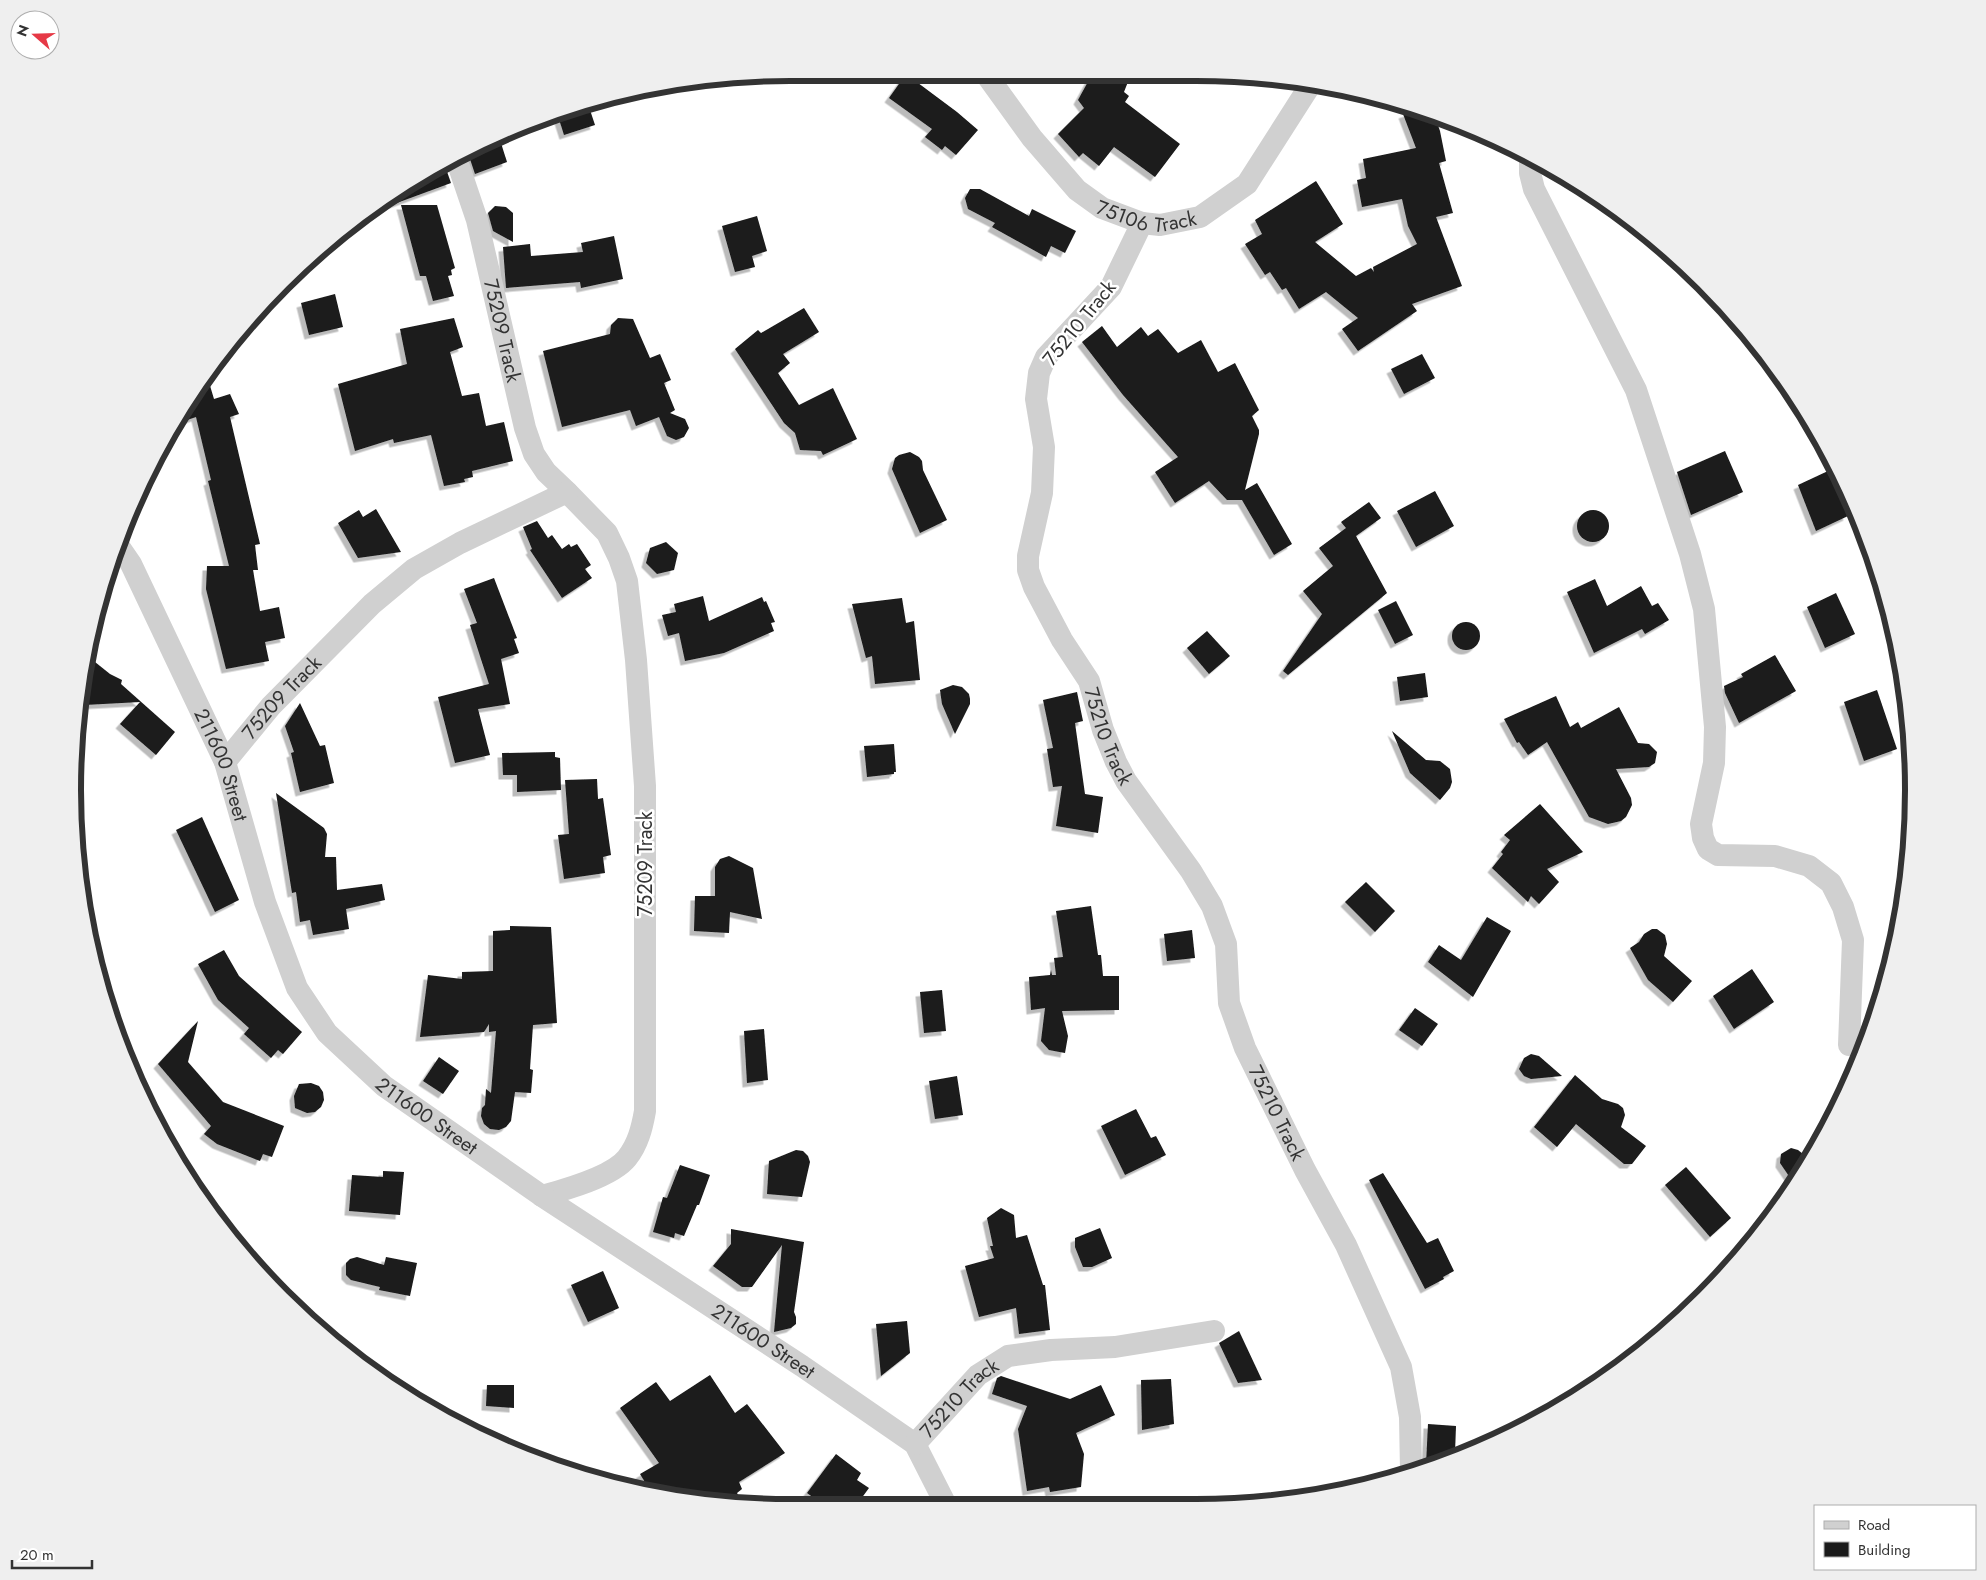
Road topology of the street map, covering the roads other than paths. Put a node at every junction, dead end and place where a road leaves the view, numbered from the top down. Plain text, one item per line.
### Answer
1 (991, 81) edge
2 (1307, 90) edge
3 (458, 164) edge
4 (1530, 165) edge
5 (1142, 223) junction
6 (568, 492) junction
7 (123, 552) edge
8 (225, 762) junction
9 (1849, 1044) dead end
10 (542, 1196) junction
11 (1214, 1331) dead end
12 (915, 1444) junction
13 (1411, 1465) edge
14 (943, 1499) edge

1 - 5 street, 75106 Track
2 - 5 street, 75106 Track
3 - 6 street, 75209 Track
4 - 9 street
5 - 13 street, 75210 Track
6 - 8 street, 75209 Track
6 - 10 street, 75209 Track
7 - 8 street, 211600 Street
8 - 10 street, 211600 Street
10 - 12 street, 211600 Street
11 - 12 street, 75210 Track
12 - 14 street, 211600 Street

